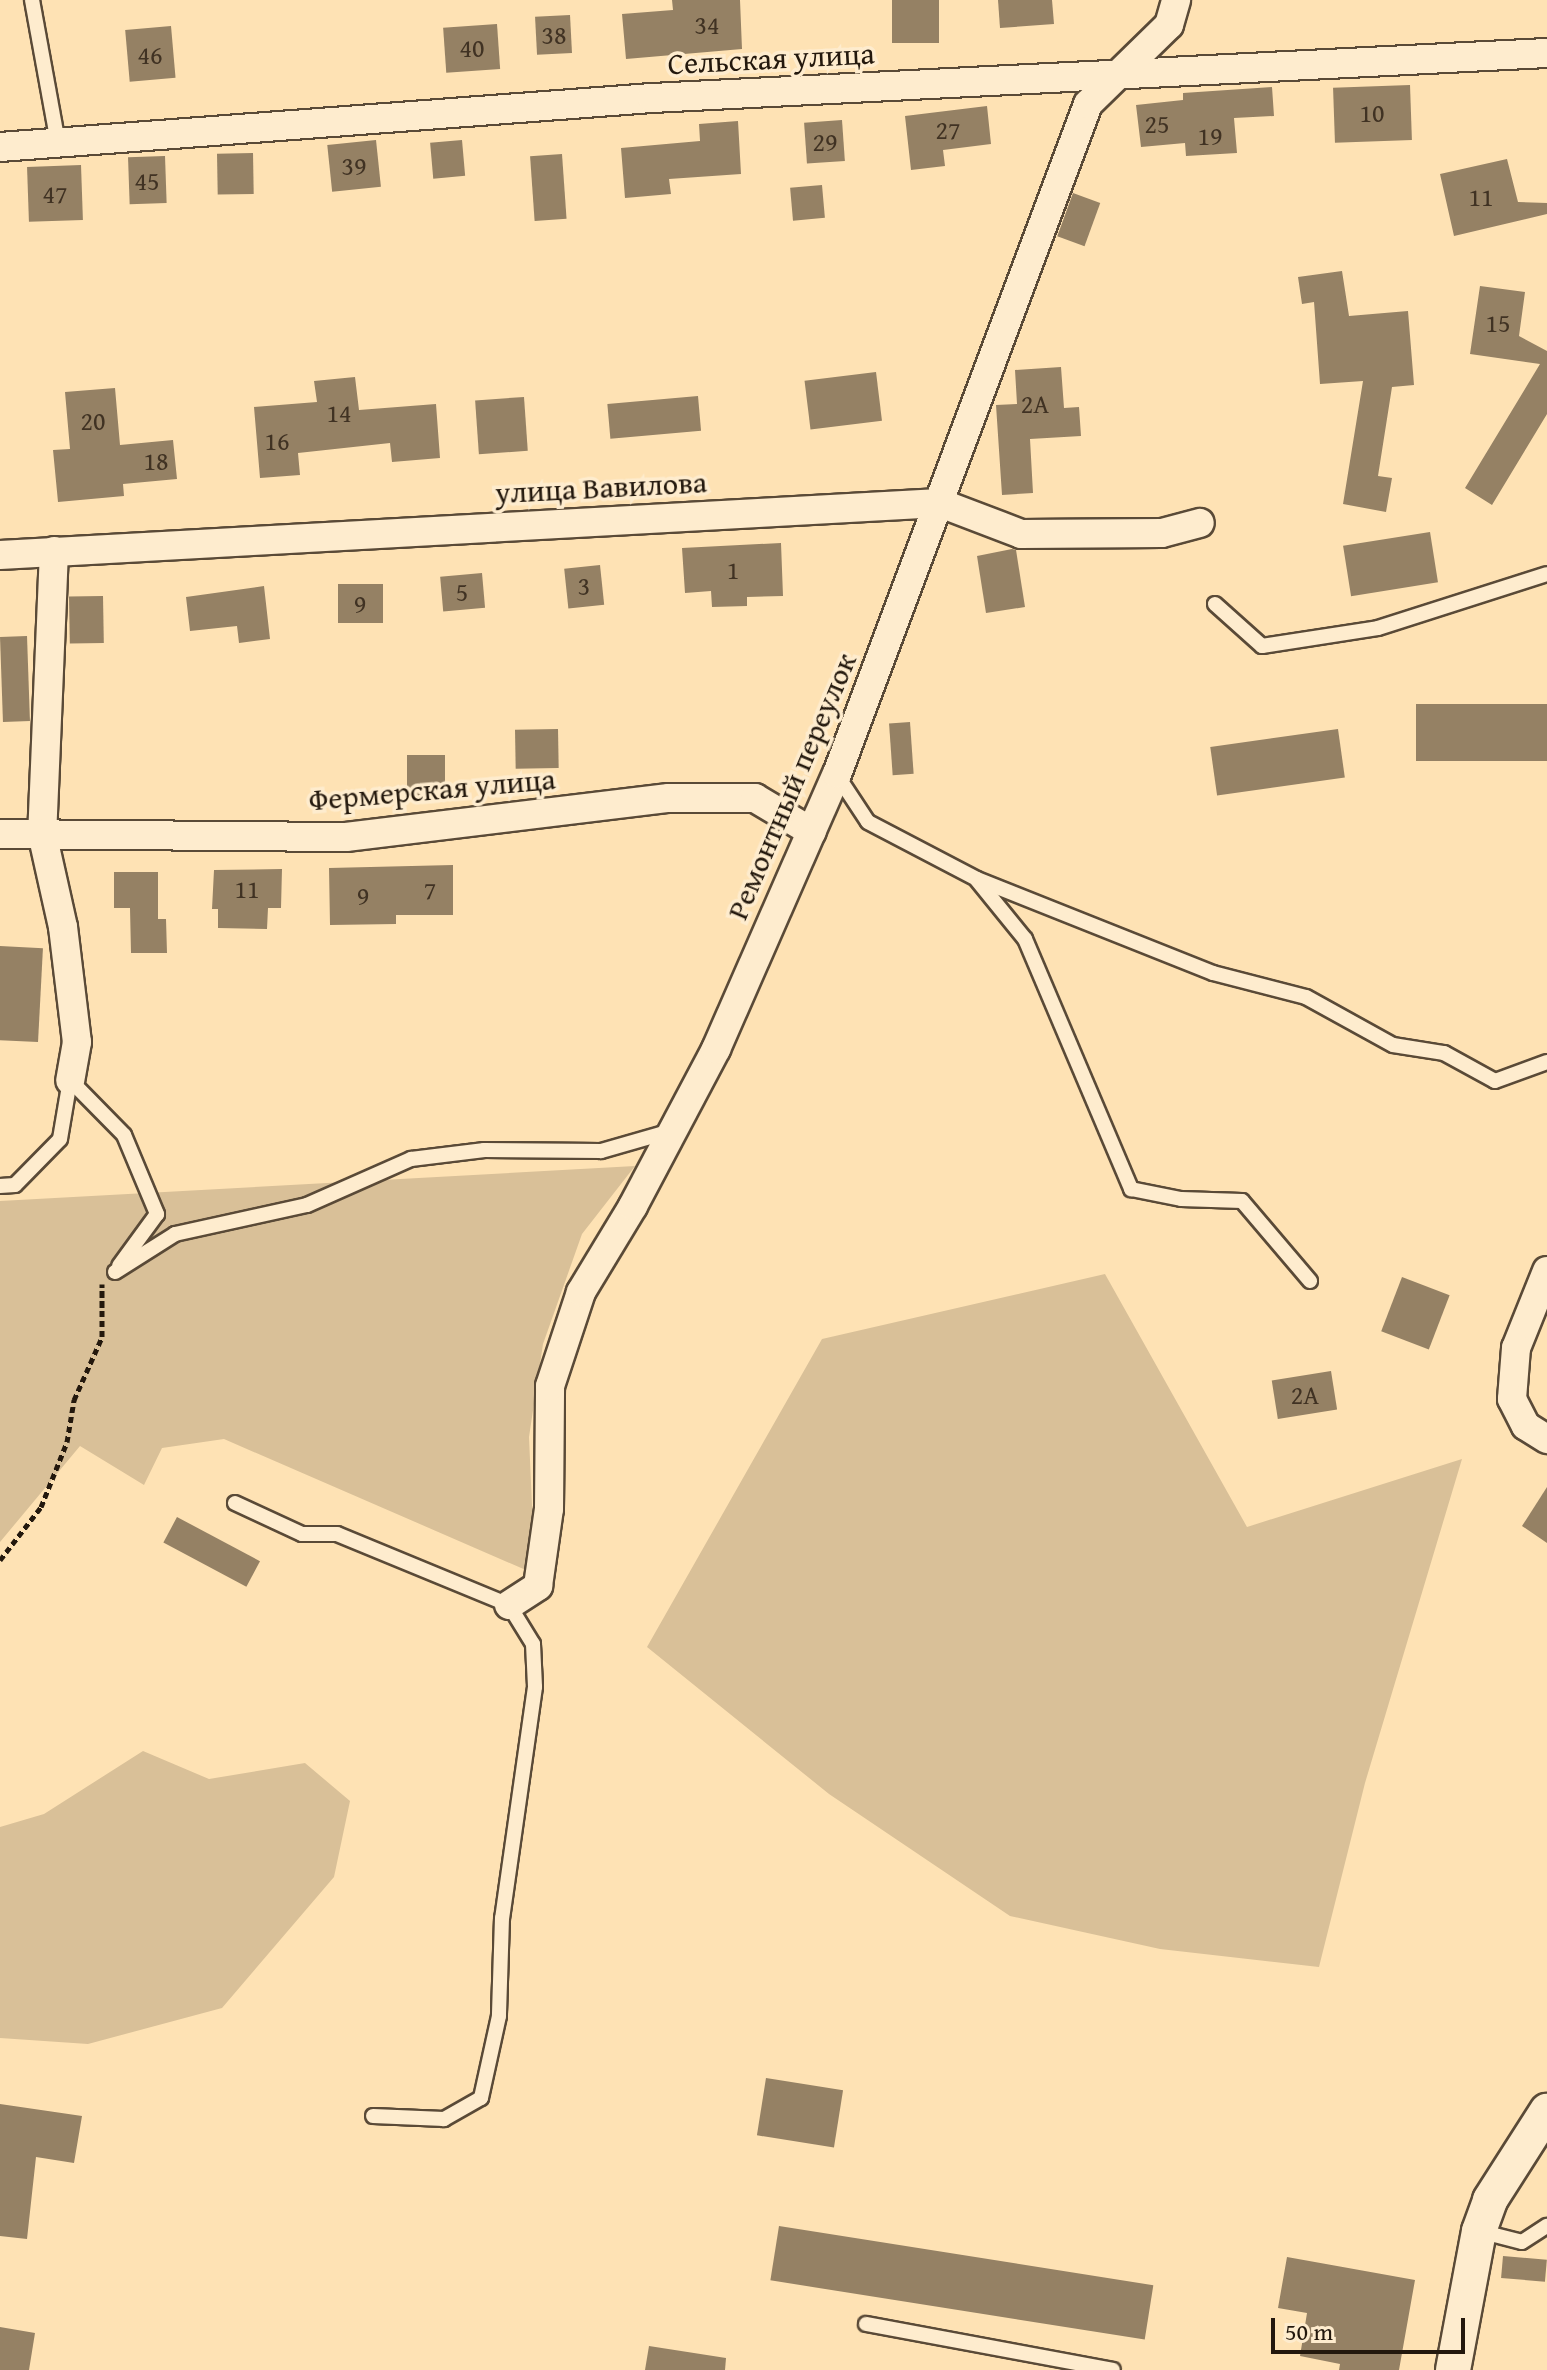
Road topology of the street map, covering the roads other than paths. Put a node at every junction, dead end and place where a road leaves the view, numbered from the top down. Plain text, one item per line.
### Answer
1 (32, 0) edge
2 (1176, 0) edge
3 (1547, 53) edge
4 (1117, 75) junction
5 (58, 143) junction
6 (0, 147) edge
7 (940, 503) junction
8 (1200, 523) dead end
9 (54, 551) junction
10 (0, 555) edge
11 (1547, 574) edge
12 (1215, 604) dead end
13 (837, 774) junction
14 (812, 832) junction
15 (42, 833) junction
16 (0, 834) edge
17 (977, 879) junction
18 (1547, 1062) edge
19 (70, 1080) junction
20 (674, 1130) junction
21 (0, 1186) edge
22 (1547, 1271) edge
23 (1310, 1281) dead end
24 (1547, 1439) edge
25 (235, 1503) dead end
26 (509, 1605) junction
27 (373, 2116) dead end
28 (1543, 2130) edge
29 (1547, 2226) edge
30 (1479, 2231) junction
31 (866, 2324) dead end
32 (1113, 2370) edge
33 (1453, 2370) edge

1 - 5 lane
2 - 4 street, Ремонтный переулок
3 - 4 street, Сельская улица
4 - 5 street, Сельская улица
4 - 7 street, Ремонтный переулок
5 - 6 street, Сельская улица
7 - 8 street, улица Вавилова
7 - 9 street, улица Вавилова
7 - 13 street, Ремонтный переулок
9 - 10 street, улица Вавилова
9 - 15 street
11 - 12 lane
13 - 14 street, Ремонтный переулок
13 - 17 lane
14 - 15 street, Фермерская улица
14 - 20 street, Ремонтный переулок
15 - 16 street, Фермерская улица
15 - 19 street
17 - 18 lane
17 - 23 lane
19 - 20 lane
19 - 21 lane
20 - 26 street, Ремонтный переулок
22 - 24 street
25 - 26 lane
26 - 27 lane
28 - 30 street
29 - 30 lane
30 - 33 street
31 - 32 lane

